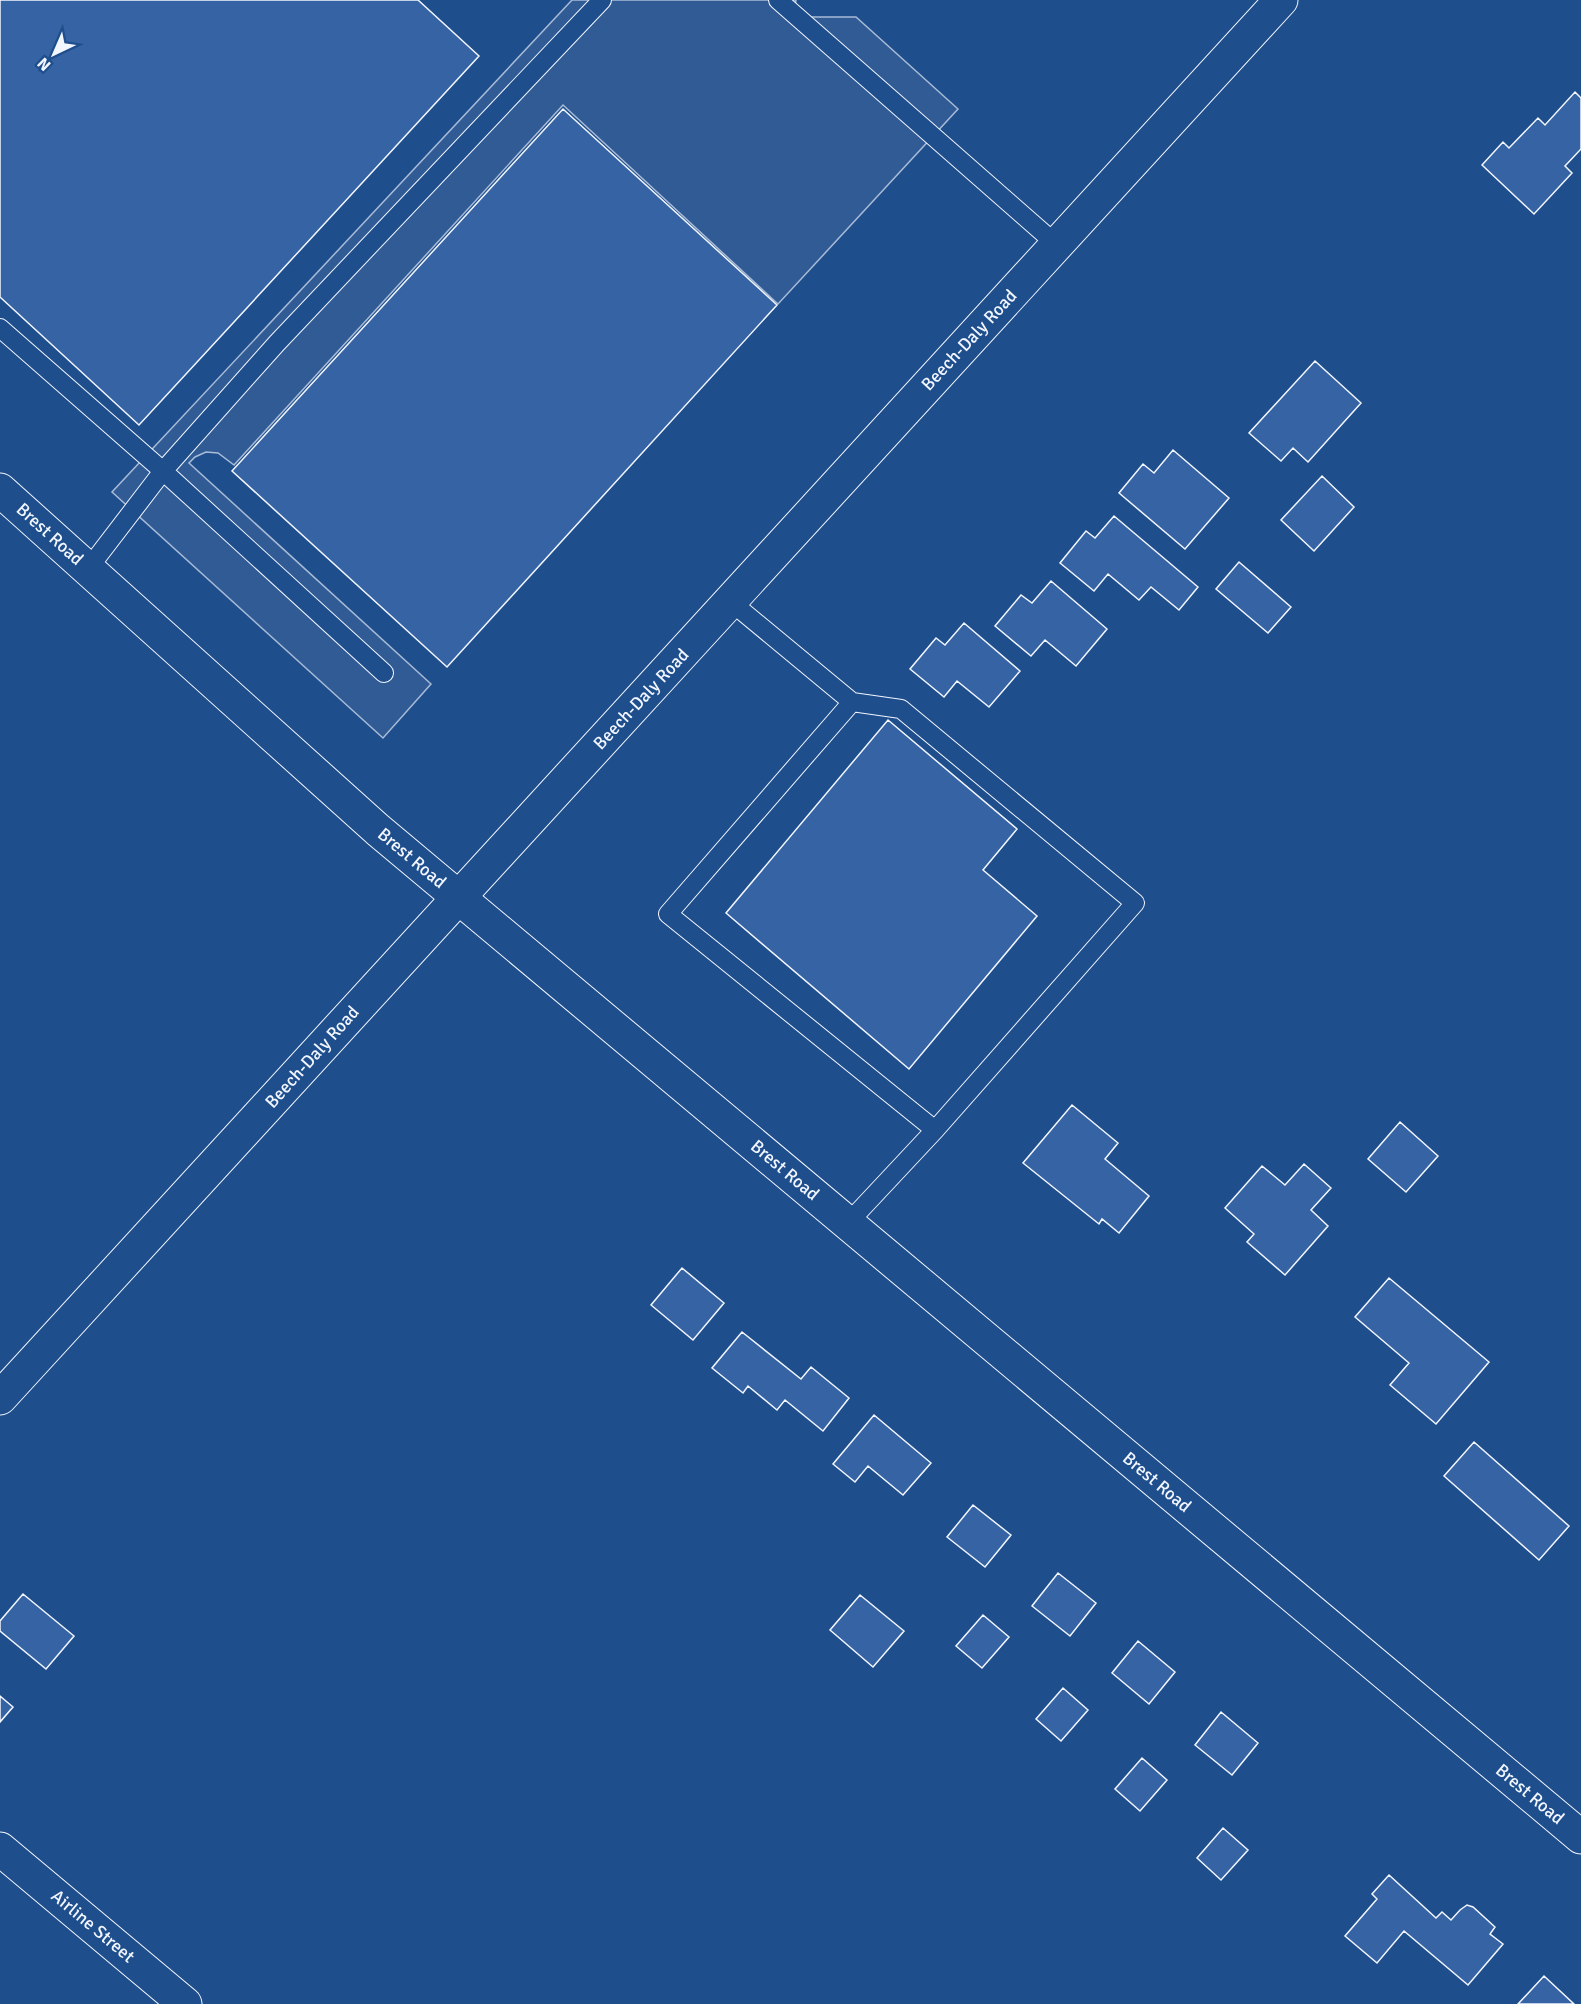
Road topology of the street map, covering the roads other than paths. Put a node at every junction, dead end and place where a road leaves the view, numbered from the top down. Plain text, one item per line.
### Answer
1 (602, 0) edge
2 (778, 0) edge
3 (1281, 0) edge
4 (1057, 245) junction
5 (0, 328) edge
6 (163, 471) junction
7 (0, 490) edge
8 (88, 569) junction
9 (730, 601) junction
10 (384, 673) dead end
11 (852, 702) junction
12 (458, 897) junction
13 (935, 1130) junction
14 (848, 1223) junction
15 (0, 1398) edge
16 (1581, 1837) edge
17 (0, 1849) edge
18 (185, 2004) edge

1 - 6 lane
2 - 4 lane
3 - 4 street, Beech-Daly Road
4 - 9 street, Beech-Daly Road
5 - 6 lane
6 - 8 lane
6 - 10 lane
7 - 8 street, Brest Road
8 - 12 street, Brest Road
9 - 11 lane
9 - 12 street, Beech-Daly Road
11 - 13 lane
11 - 13 lane
12 - 14 street, Brest Road
12 - 15 street, Beech-Daly Road
13 - 14 lane
14 - 16 street, Brest Road
17 - 18 street, Airline Street

